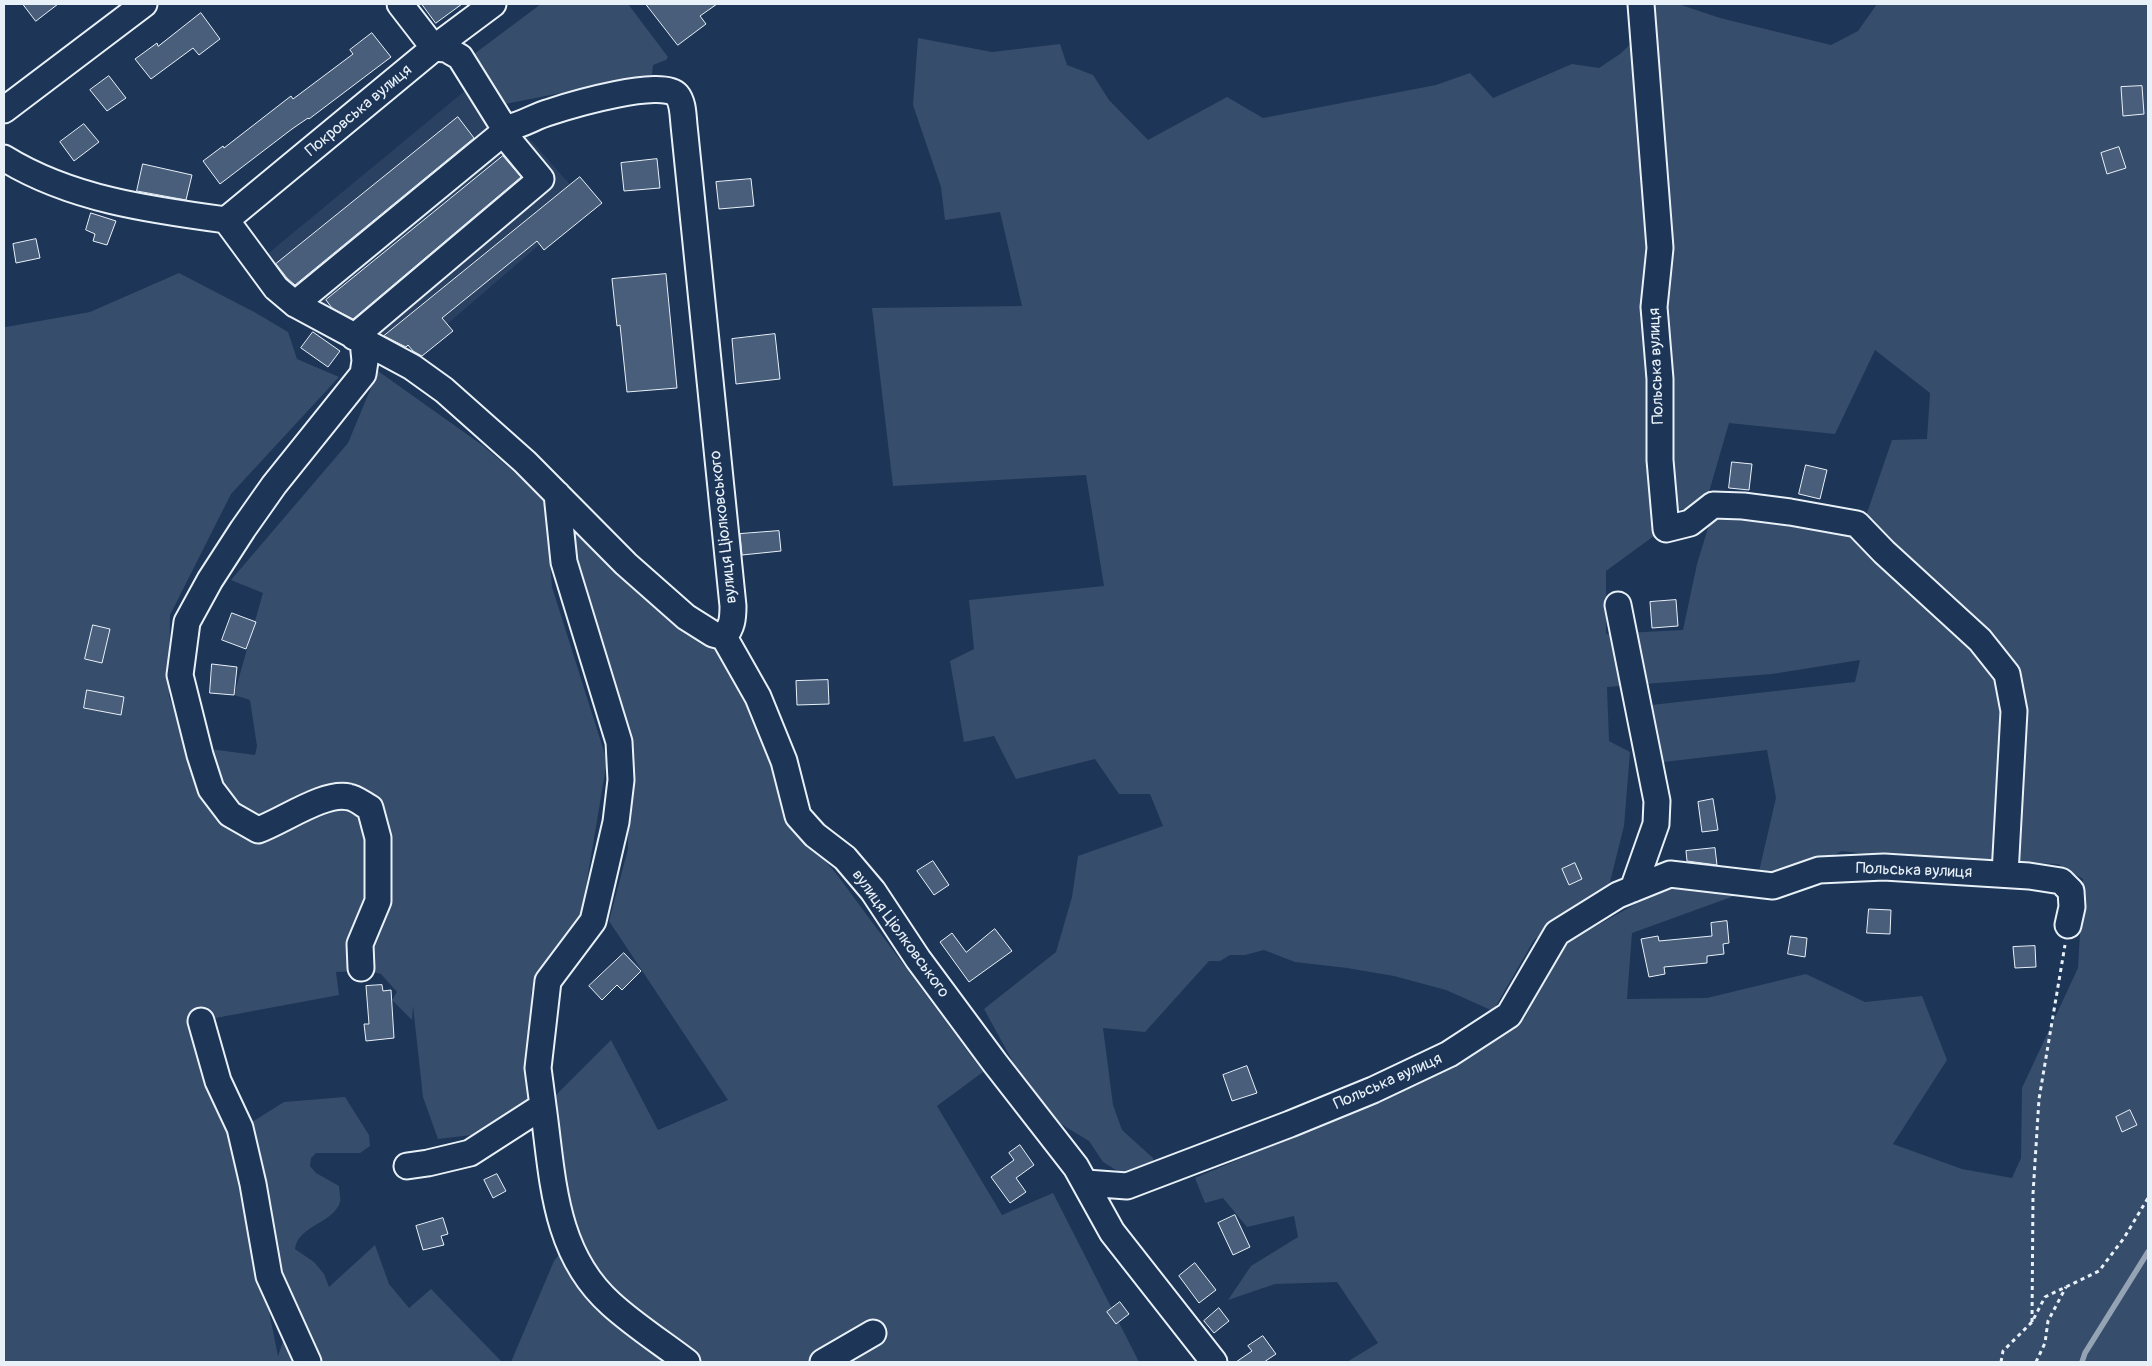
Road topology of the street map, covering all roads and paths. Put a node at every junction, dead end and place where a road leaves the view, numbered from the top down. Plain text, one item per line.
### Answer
1 (144, 4) edge
2 (400, 4) edge
3 (493, 4) edge
4 (1641, 4) edge
5 (434, 48) junction
6 (4, 110) edge
7 (504, 130) junction
8 (4, 158) edge
9 (226, 220) junction
10 (295, 304) junction
11 (359, 339) junction
12 (557, 494) junction
13 (1618, 605) dead end
14 (724, 637) junction
15 (2005, 874) junction
16 (1634, 889) junction
17 (2068, 925) joint
18 (361, 968) dead end
19 (201, 1021) dead end
20 (543, 1106) junction
21 (407, 1166) dead end
22 (1086, 1183) junction
23 (2148, 1198) edge
24 (2067, 1286) junction
25 (2032, 1322) junction
26 (873, 1333) dead end
27 (308, 1362) edge
28 (687, 1362) edge
29 (823, 1362) edge
30 (1214, 1362) edge
31 (2001, 1362) edge
32 (2036, 1362) edge

1 - 6 street
2 - 5 street
3 - 5 street, Покровська вулиця
4 - 15 street, Польська вулиця
5 - 7 street
5 - 9 street, Покровська вулиця
7 - 10 street, вулиця Ціолковського
7 - 11 street
7 - 14 street, вулиця Ціолковського
8 - 9 street
9 - 10 street
10 - 11 street
11 - 12 street
11 - 18 street
12 - 14 street
12 - 20 street
13 - 16 street
14 - 22 street, вулиця Ціолковського
15 - 16 street, Польська вулиця
15 - 17 street, Польська вулиця
16 - 22 street, Польська вулиця
17 - 25 path
19 - 27 street
20 - 21 street
20 - 28 street
22 - 30 street, вулиця Ціолковського
23 - 24 path
24 - 25 path
24 - 32 path
25 - 31 path
26 - 29 street

